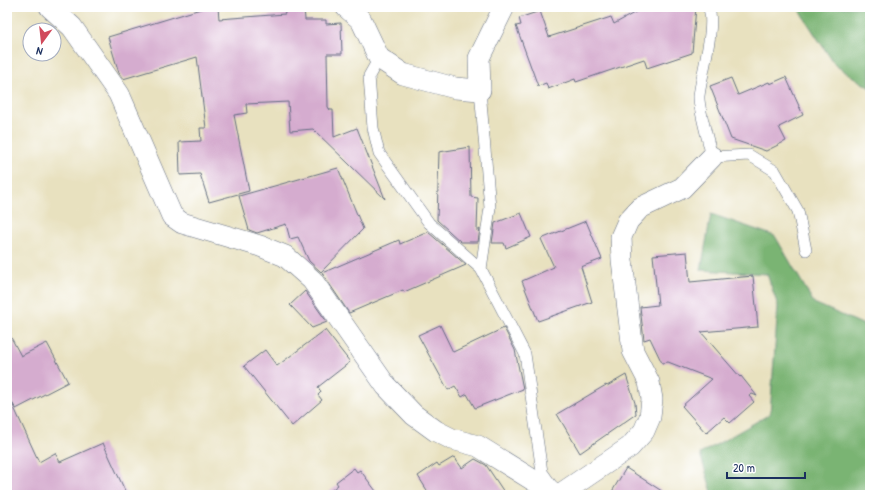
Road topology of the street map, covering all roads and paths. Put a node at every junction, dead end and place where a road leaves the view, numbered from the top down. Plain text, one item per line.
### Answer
1 (50, 7) edge
2 (346, 7) edge
3 (504, 7) edge
4 (708, 7) edge
5 (379, 58) junction
6 (480, 90) junction
7 (712, 157) junction
8 (806, 250) dead end
9 (481, 269) junction
10 (558, 495) edge

1 - 10 street
2 - 5 street
3 - 6 street
4 - 7 lane
5 - 6 street
5 - 9 lane
6 - 9 lane
7 - 8 lane
7 - 10 street
9 - 10 lane

